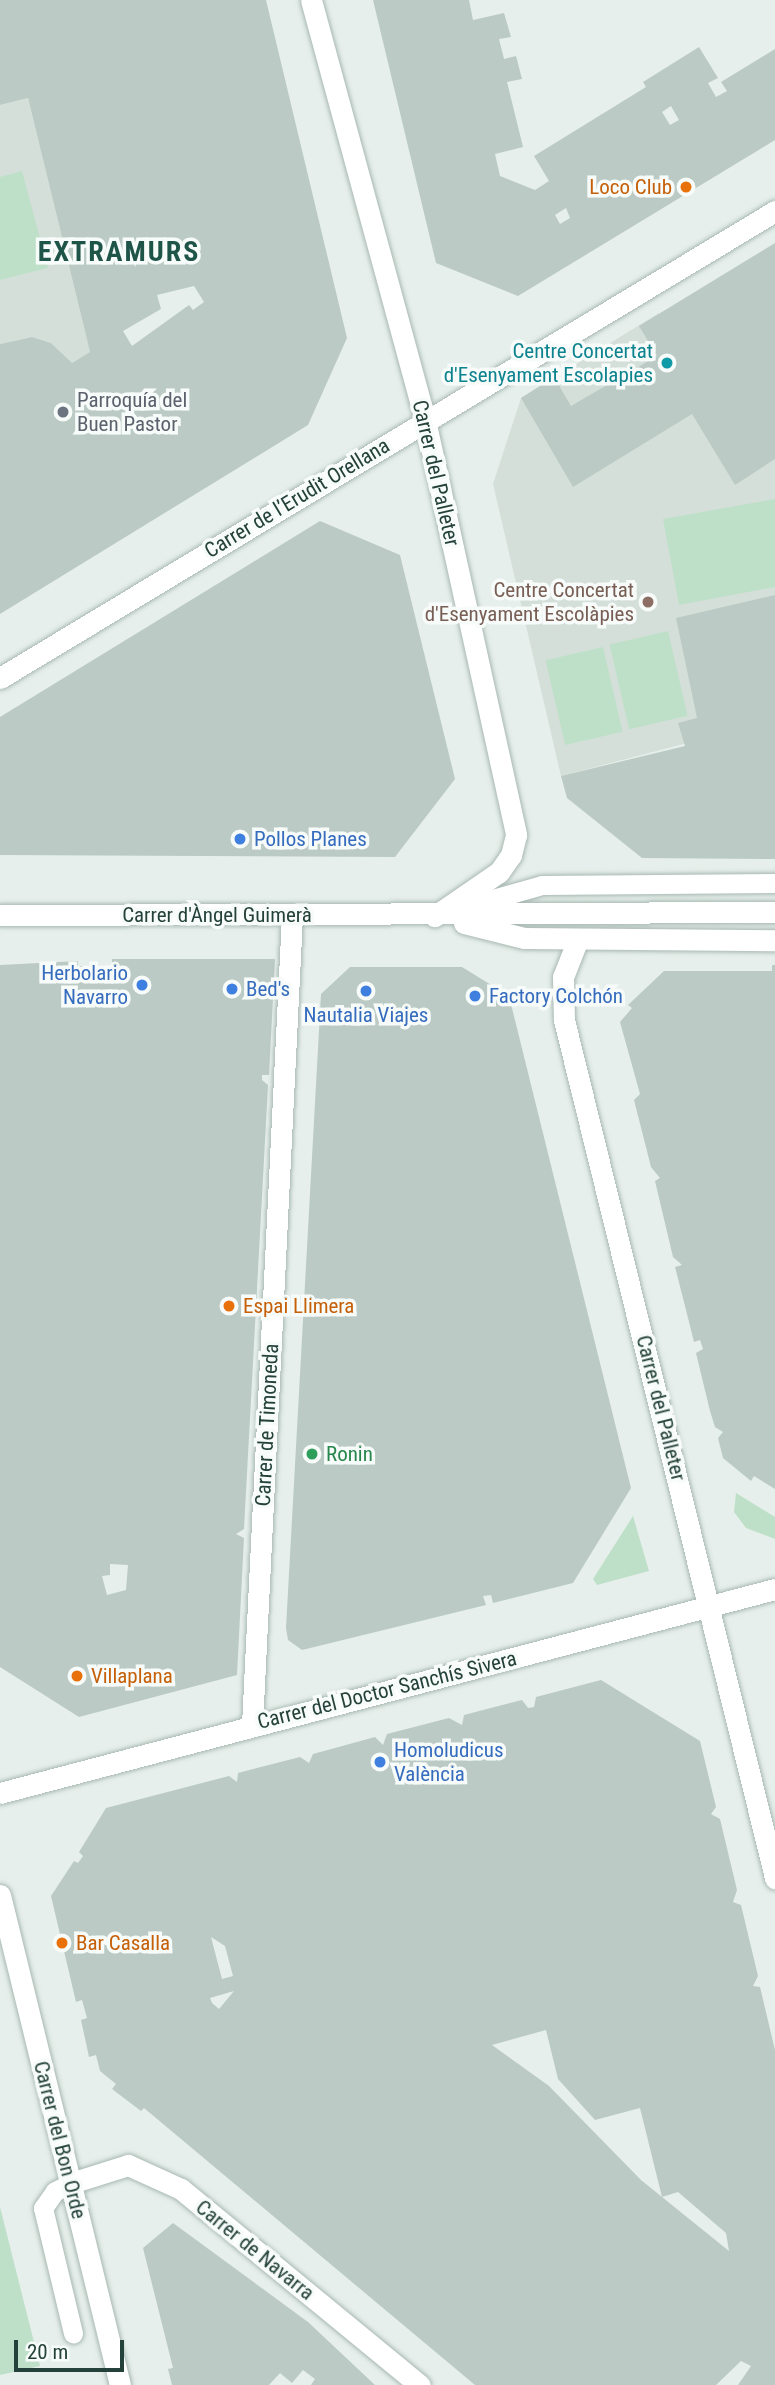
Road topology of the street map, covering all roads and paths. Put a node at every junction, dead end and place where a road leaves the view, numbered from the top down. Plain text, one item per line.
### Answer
1 (311, 0) edge
2 (775, 211) edge
3 (425, 420) junction
4 (0, 678) edge
5 (775, 883) edge
6 (775, 912) edge
7 (0, 915) edge
8 (292, 915) junction
9 (435, 916) junction
10 (578, 939) junction
11 (775, 940) edge
12 (775, 1589) edge
13 (710, 1606) junction
14 (252, 1725) junction
15 (0, 1793) edge
16 (775, 1878) edge
17 (0, 1895) edge
18 (71, 2183) junction
19 (73, 2333) dead end
20 (120, 2385) edge
21 (420, 2385) edge

1 - 3 street, Carrer del Palleter
2 - 3 street, Carrer de l’Erudit Orellana
3 - 4 street, Carrer de l’Erudit Orellana
3 - 9 street, Carrer del Palleter
5 - 9 lane, Carrer d'Àngel Guimerà
6 - 9 street, Carrer d'Àngel Guimerà
7 - 8 street, Carrer d'Àngel Guimerà
8 - 9 street, Carrer d'Àngel Guimerà
8 - 14 street, Carrer de Timoneda
9 - 10 street, Carrer d'Àngel Guimerà
10 - 11 street, Carrer d'Àngel Guimerà
10 - 13 street, Carrer del Palleter
12 - 13 street, Carrer del Doctor Sanchís Sivera
13 - 14 street, Carrer del Doctor Sanchís Sivera
13 - 16 street, Carrer del Palleter
14 - 15 street, Carrer del Doctor Sanchís Sivera
17 - 18 street, Carrer del Bon Orde
18 - 19 lane
18 - 20 street, Carrer del Bon Orde
18 - 21 street, Carrer de Navarra

